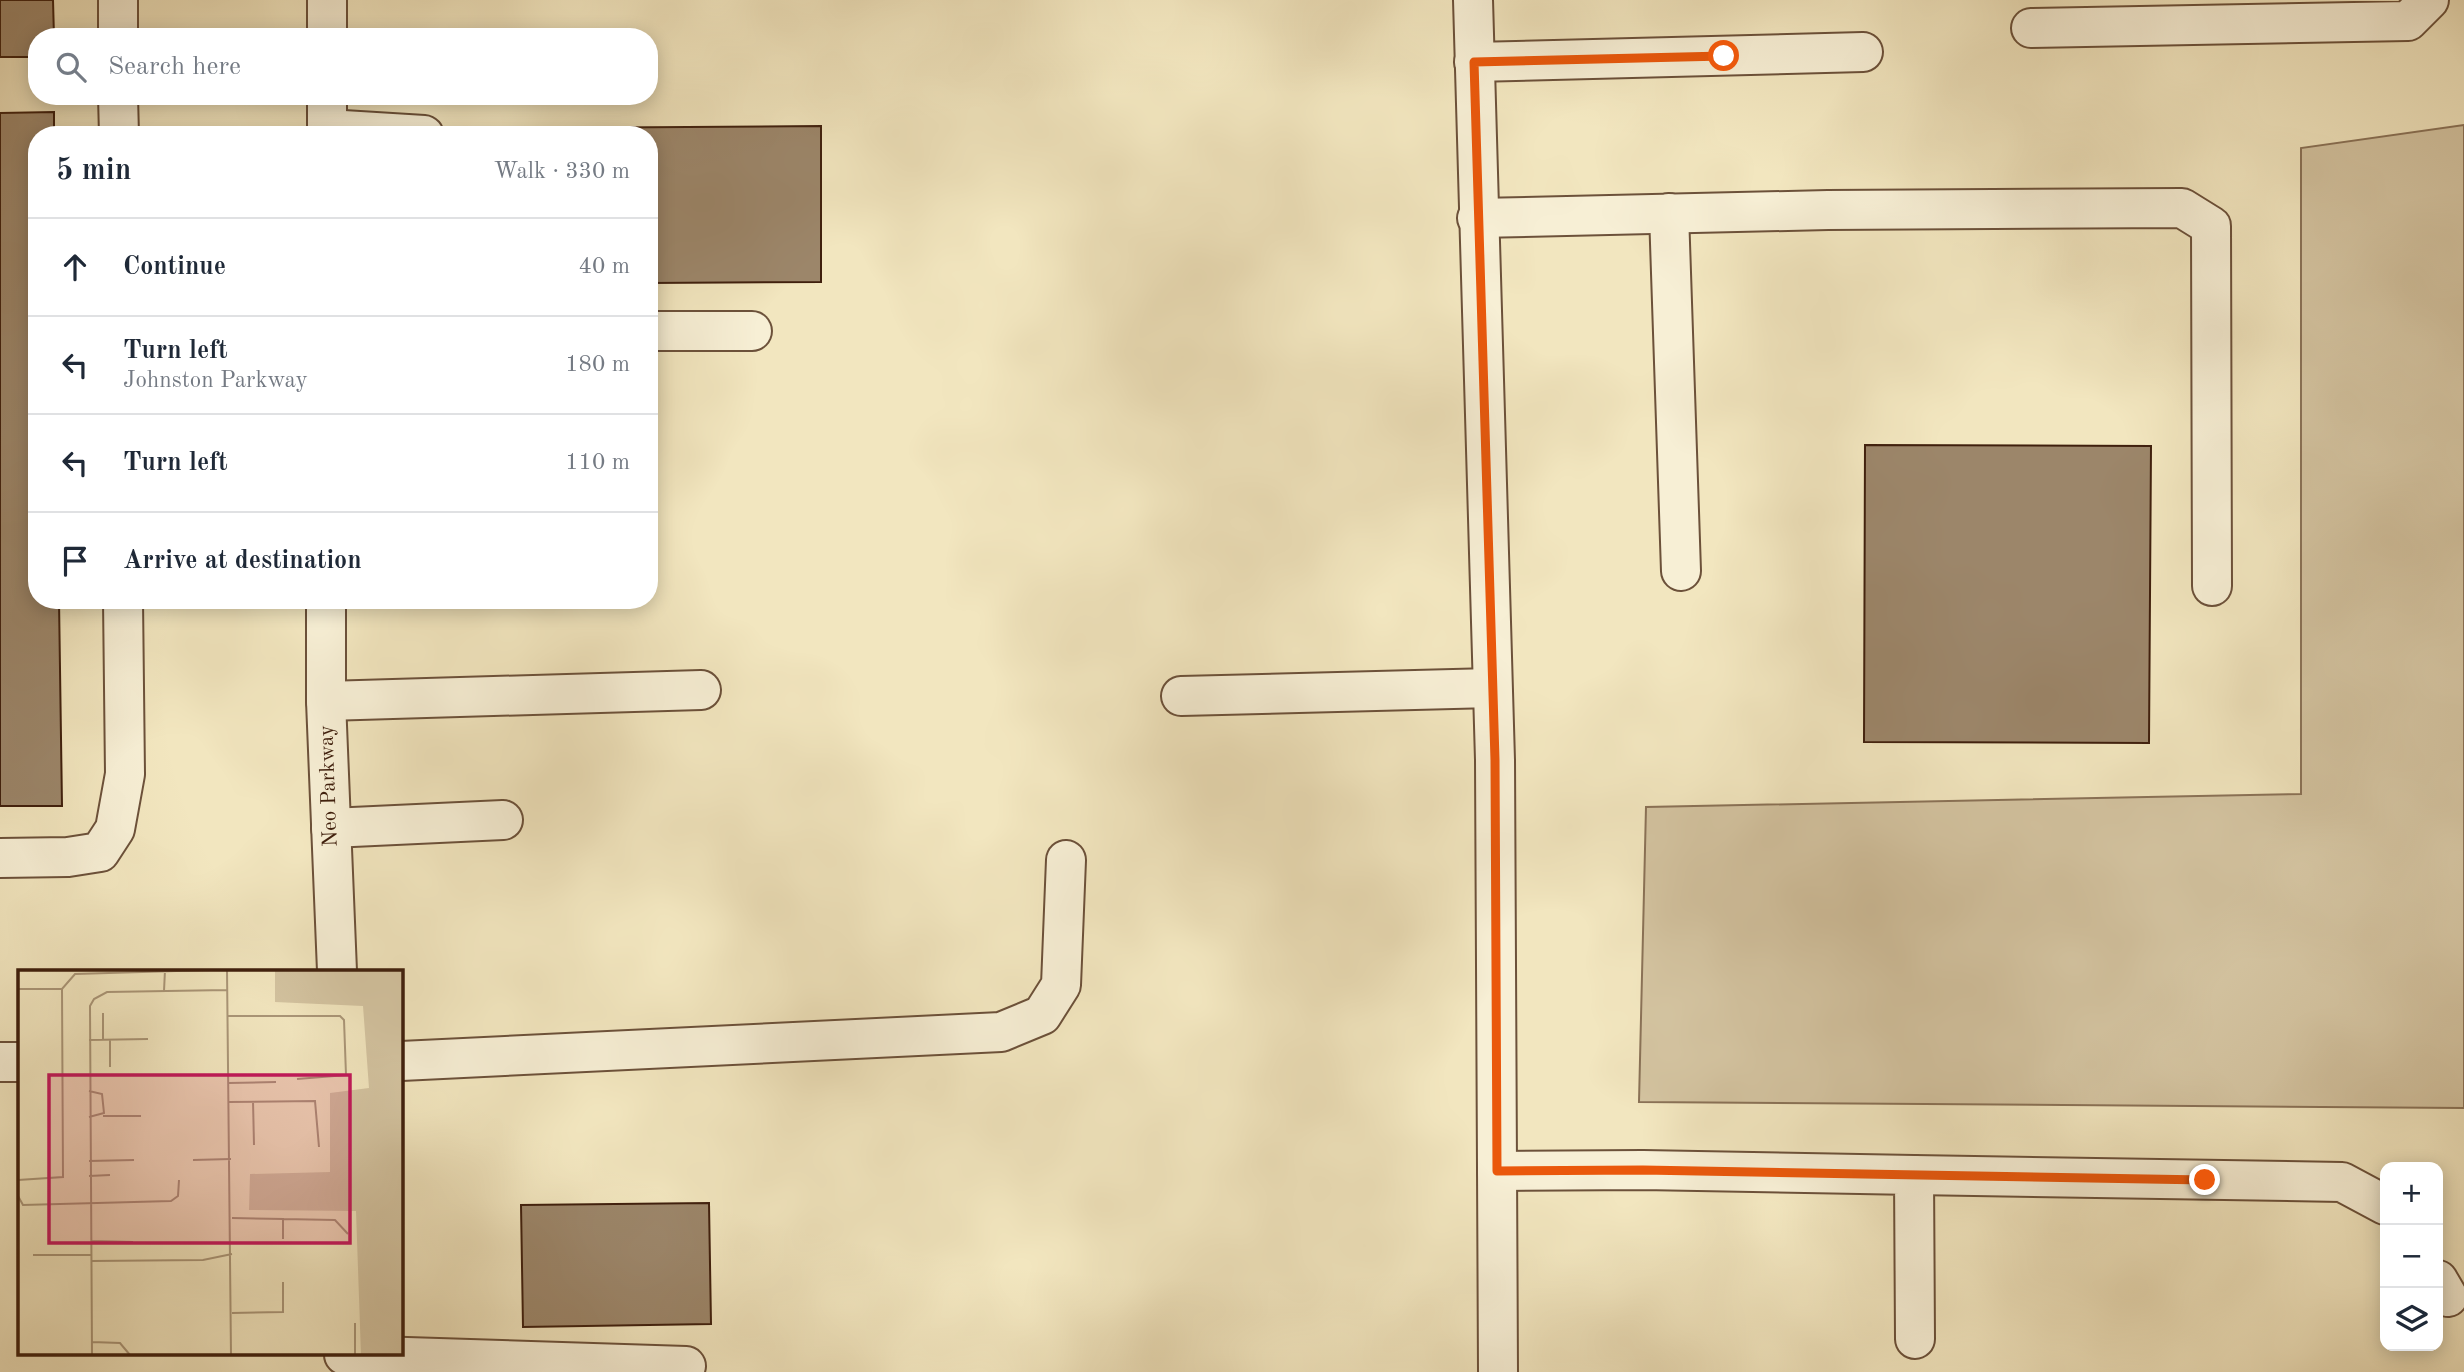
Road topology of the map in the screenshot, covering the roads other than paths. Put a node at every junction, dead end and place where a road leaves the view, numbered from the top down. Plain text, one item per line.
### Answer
1 (118, 0) edge
2 (327, 0) edge
3 (1473, 0) edge
4 (2429, 0) edge
5 (118, 28) edge
6 (327, 28) edge
7 (2031, 28) dead end
8 (1863, 52) dead end
9 (1474, 62) junction
10 (118, 105) edge
11 (327, 120) edge
12 (119, 126) edge
13 (366, 126) edge
14 (1669, 213) junction
15 (1477, 218) junction
16 (658, 331) edge
17 (752, 331) dead end
18 (1681, 571) dead end
19 (2212, 586) dead end
20 (123, 609) edge
21 (326, 609) edge
22 (1492, 688) junction
23 (701, 690) dead end
24 (1181, 696) dead end
25 (326, 701) junction
26 (503, 820) dead end
27 (331, 828) junction
28 (0, 858) edge
29 (1066, 860) dead end
30 (337, 970) edge
31 (402, 1061) edge
32 (0, 1062) edge
33 (18, 1062) edge
34 (1497, 1171) junction
35 (1914, 1175) junction
36 (2380, 1202) edge
37 (1915, 1339) dead end
38 (344, 1360) edge
39 (686, 1366) dead end
40 (1498, 1372) edge

1 - 5 street
2 - 6 street
3 - 9 street
4 - 7 street
8 - 9 street
9 - 15 street
10 - 12 street
11 - 13 street
14 - 15 street
14 - 18 street
14 - 19 street
15 - 22 street
16 - 17 street
20 - 28 street
21 - 25 street, Neo Parkway
22 - 24 street
22 - 34 street
23 - 25 street
25 - 27 street, Neo Parkway
26 - 27 street
27 - 30 street, Neo Parkway
29 - 31 street
32 - 33 street
34 - 35 street
34 - 40 street
35 - 36 street
35 - 37 street
38 - 39 street

